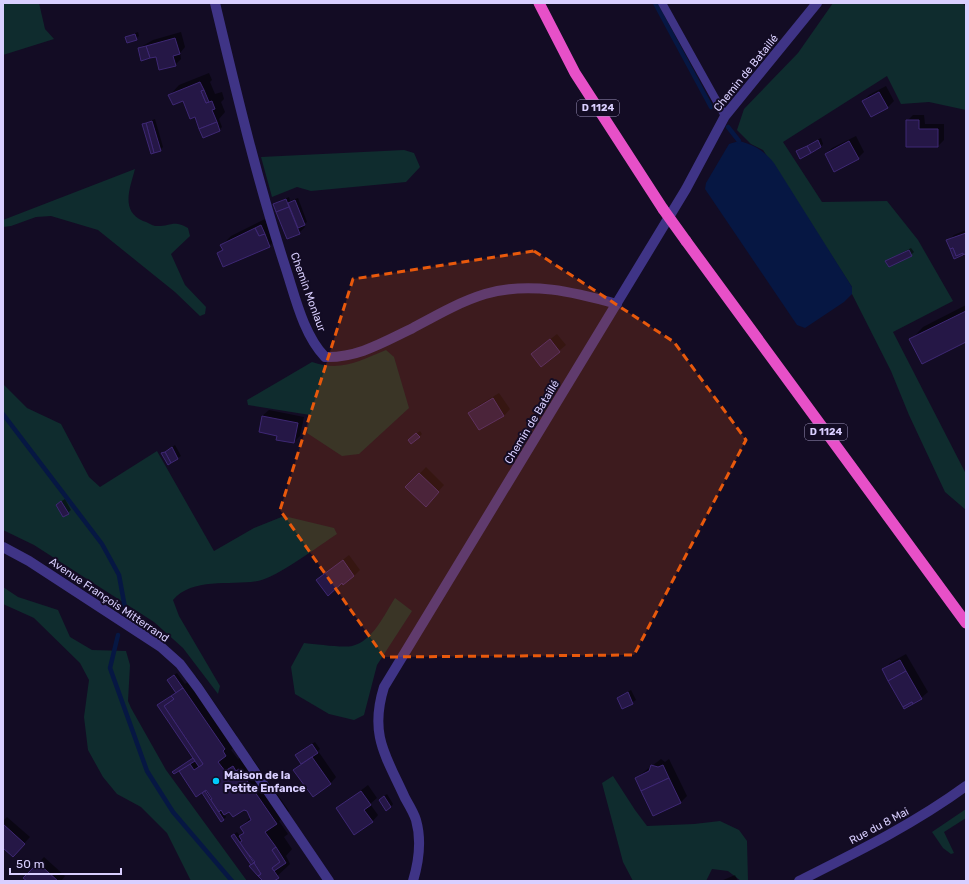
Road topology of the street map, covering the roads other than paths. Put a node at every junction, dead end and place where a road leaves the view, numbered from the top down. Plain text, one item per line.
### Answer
1 (215, 3) edge
2 (539, 3) edge
3 (662, 3) edge
4 (817, 3) edge
5 (725, 116) junction
6 (617, 304) junction
7 (3, 547) edge
8 (966, 623) edge
9 (966, 786) edge
10 (329, 881) edge
11 (413, 881) edge
12 (799, 881) edge

1 - 6 street, Chemin Monlaur
2 - 8 highway, D 1124, bridge
3 - 5 lane
4 - 5 street, Chemin de Bataillé
5 - 6 street, Chemin de Bataillé
6 - 11 street, Chemin de Bataillé
7 - 10 street, Avenue François Mitterrand
9 - 12 street, Rue du 8 Mai

